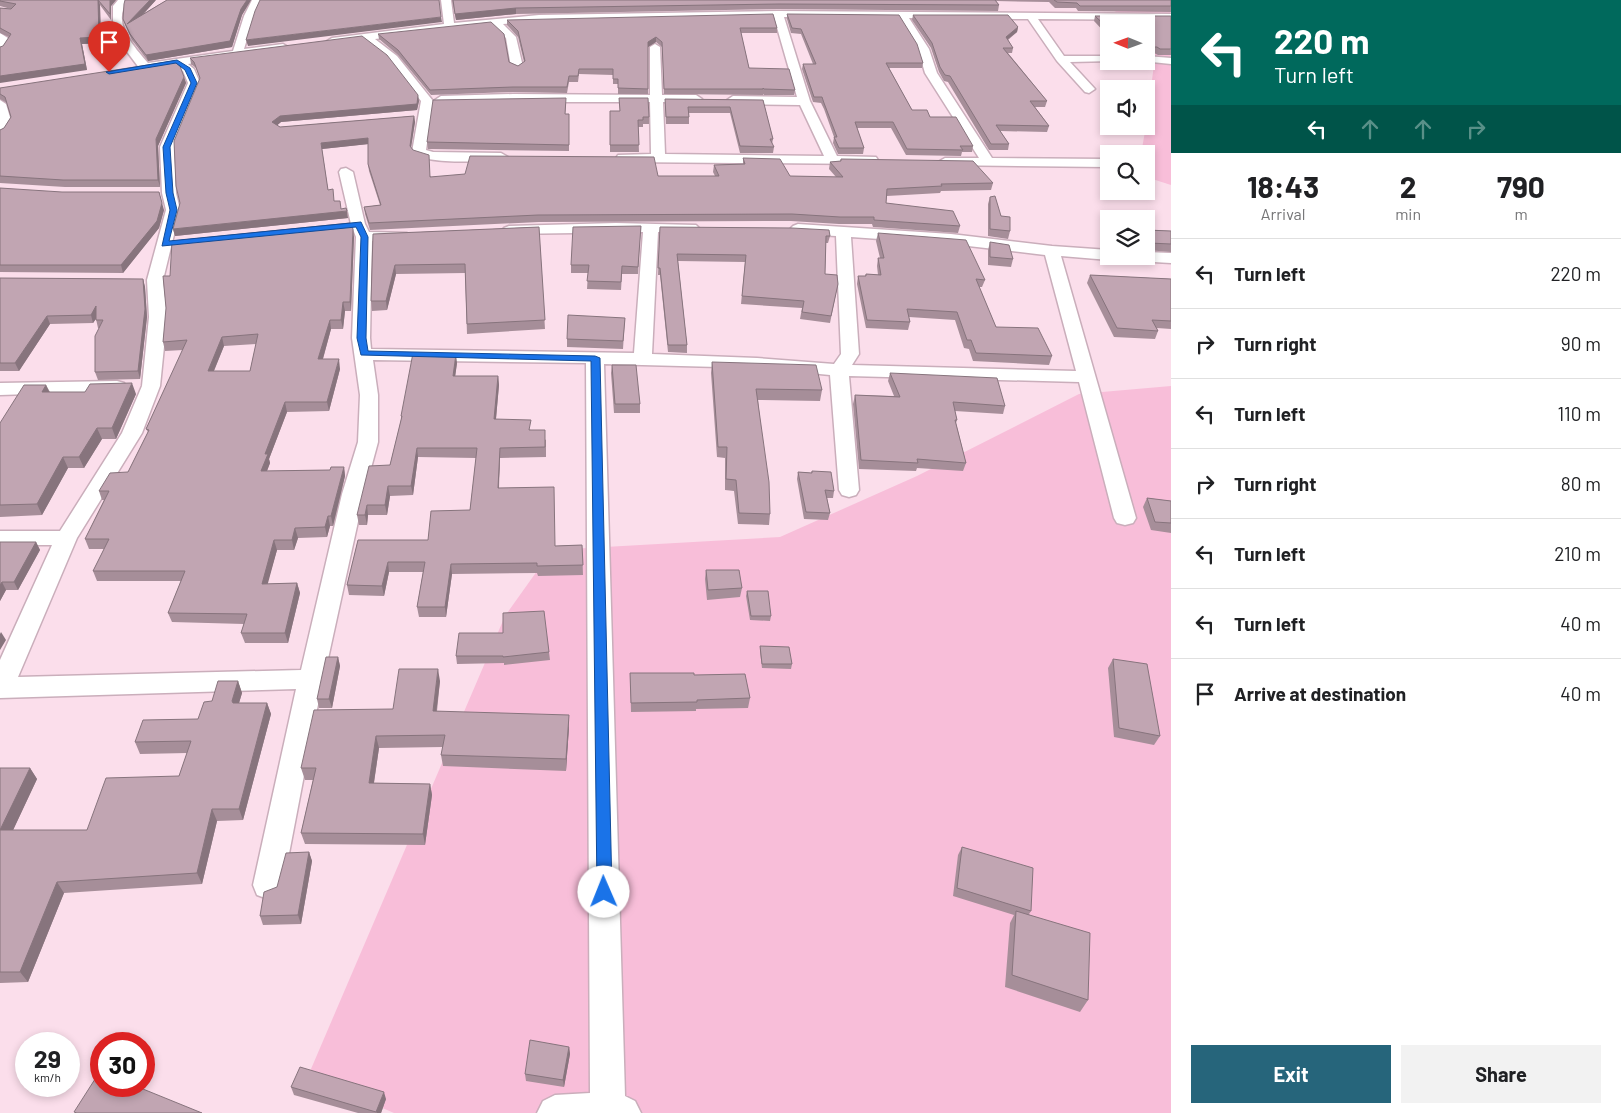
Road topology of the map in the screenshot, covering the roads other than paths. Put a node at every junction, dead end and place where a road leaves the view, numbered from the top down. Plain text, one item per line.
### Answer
1 (122, 0) edge
2 (257, 0) edge
3 (446, 0) edge
4 (1038, 5) dead end
5 (778, 14) junction
6 (901, 14) junction
7 (1030, 15) junction
8 (1048, 16) junction
9 (1171, 17) edge
10 (494, 21) junction
11 (448, 26) junction
12 (0, 36) edge
13 (366, 38) junction
14 (324, 42) edge
15 (295, 45) edge
16 (655, 47) edge
17 (0, 49) edge
18 (238, 52) junction
19 (1062, 58) junction
20 (1100, 59) edge
21 (1155, 60) edge
22 (177, 61) junction
23 (1171, 61) edge
24 (517, 68) edge
25 (1088, 89) dead end
26 (657, 98) junction
27 (427, 101) junction
28 (804, 101) junction
29 (0, 104) edge
30 (426, 115) junction
31 (411, 117) edge
32 (0, 130) edge
33 (510, 157) edge
34 (609, 158) edge
35 (658, 158) junction
36 (832, 159) junction
37 (881, 160) edge
38 (930, 161) edge
39 (988, 162) junction
40 (1100, 163) edge
41 (346, 172) dead end
42 (150, 193) edge
43 (169, 193) junction
44 (651, 227) junction
45 (707, 228) edge
46 (782, 228) edge
47 (354, 229) junction
48 (490, 232) edge
49 (843, 232) junction
50 (413, 235) edge
51 (184, 242) edge
52 (164, 244) junction
53 (1052, 251) junction
54 (1100, 254) edge
55 (1155, 257) edge
56 (1171, 258) edge
57 (136, 280) edge
58 (155, 280) junction
59 (364, 354) junction
60 (595, 358) junction
61 (643, 359) junction
62 (839, 370) junction
63 (1087, 377) junction
64 (151, 386) junction
65 (0, 389) edge
66 (848, 490) dead end
67 (1125, 518) dead end
68 (0, 538) edge
69 (66, 538) junction
70 (312, 679) junction
71 (0, 687) edge
72 (268, 885) dead end
73 (615, 1111) edge
74 (555, 1113) edge

1 - 22 street
2 - 18 street
3 - 11 street
4 - 8 street
5 - 6 street
5 - 10 street
5 - 28 street
6 - 7 street
6 - 39 street
7 - 8 street
7 - 19 street
8 - 9 street
10 - 11 street
10 - 24 street
11 - 13 street
12 - 17 street
13 - 14 street
13 - 27 street
15 - 18 street
16 - 26 street
18 - 22 street
19 - 20 street
19 - 25 street
21 - 23 street
22 - 43 street
26 - 27 street
26 - 28 street
26 - 35 street
27 - 30 street
28 - 36 street
29 - 32 street
30 - 31 street
30 - 33 street
34 - 35 street
35 - 36 street
36 - 37 street
38 - 39 street
39 - 40 street
41 - 47 street
42 - 43 street
43 - 52 street
44 - 45 street
44 - 48 street
44 - 61 street
46 - 49 street
47 - 50 street
47 - 59 street
49 - 53 street
49 - 62 street
51 - 52 street
52 - 58 street
53 - 54 street
53 - 63 street
55 - 56 street
57 - 58 street
58 - 64 street
59 - 60 street
59 - 70 street
60 - 61 street
60 - 73 street
61 - 62 street
62 - 63 street
62 - 66 street
63 - 67 street
64 - 65 street
64 - 69 street
68 - 69 street
69 - 71 street
70 - 71 street
70 - 72 street
73 - 74 street

